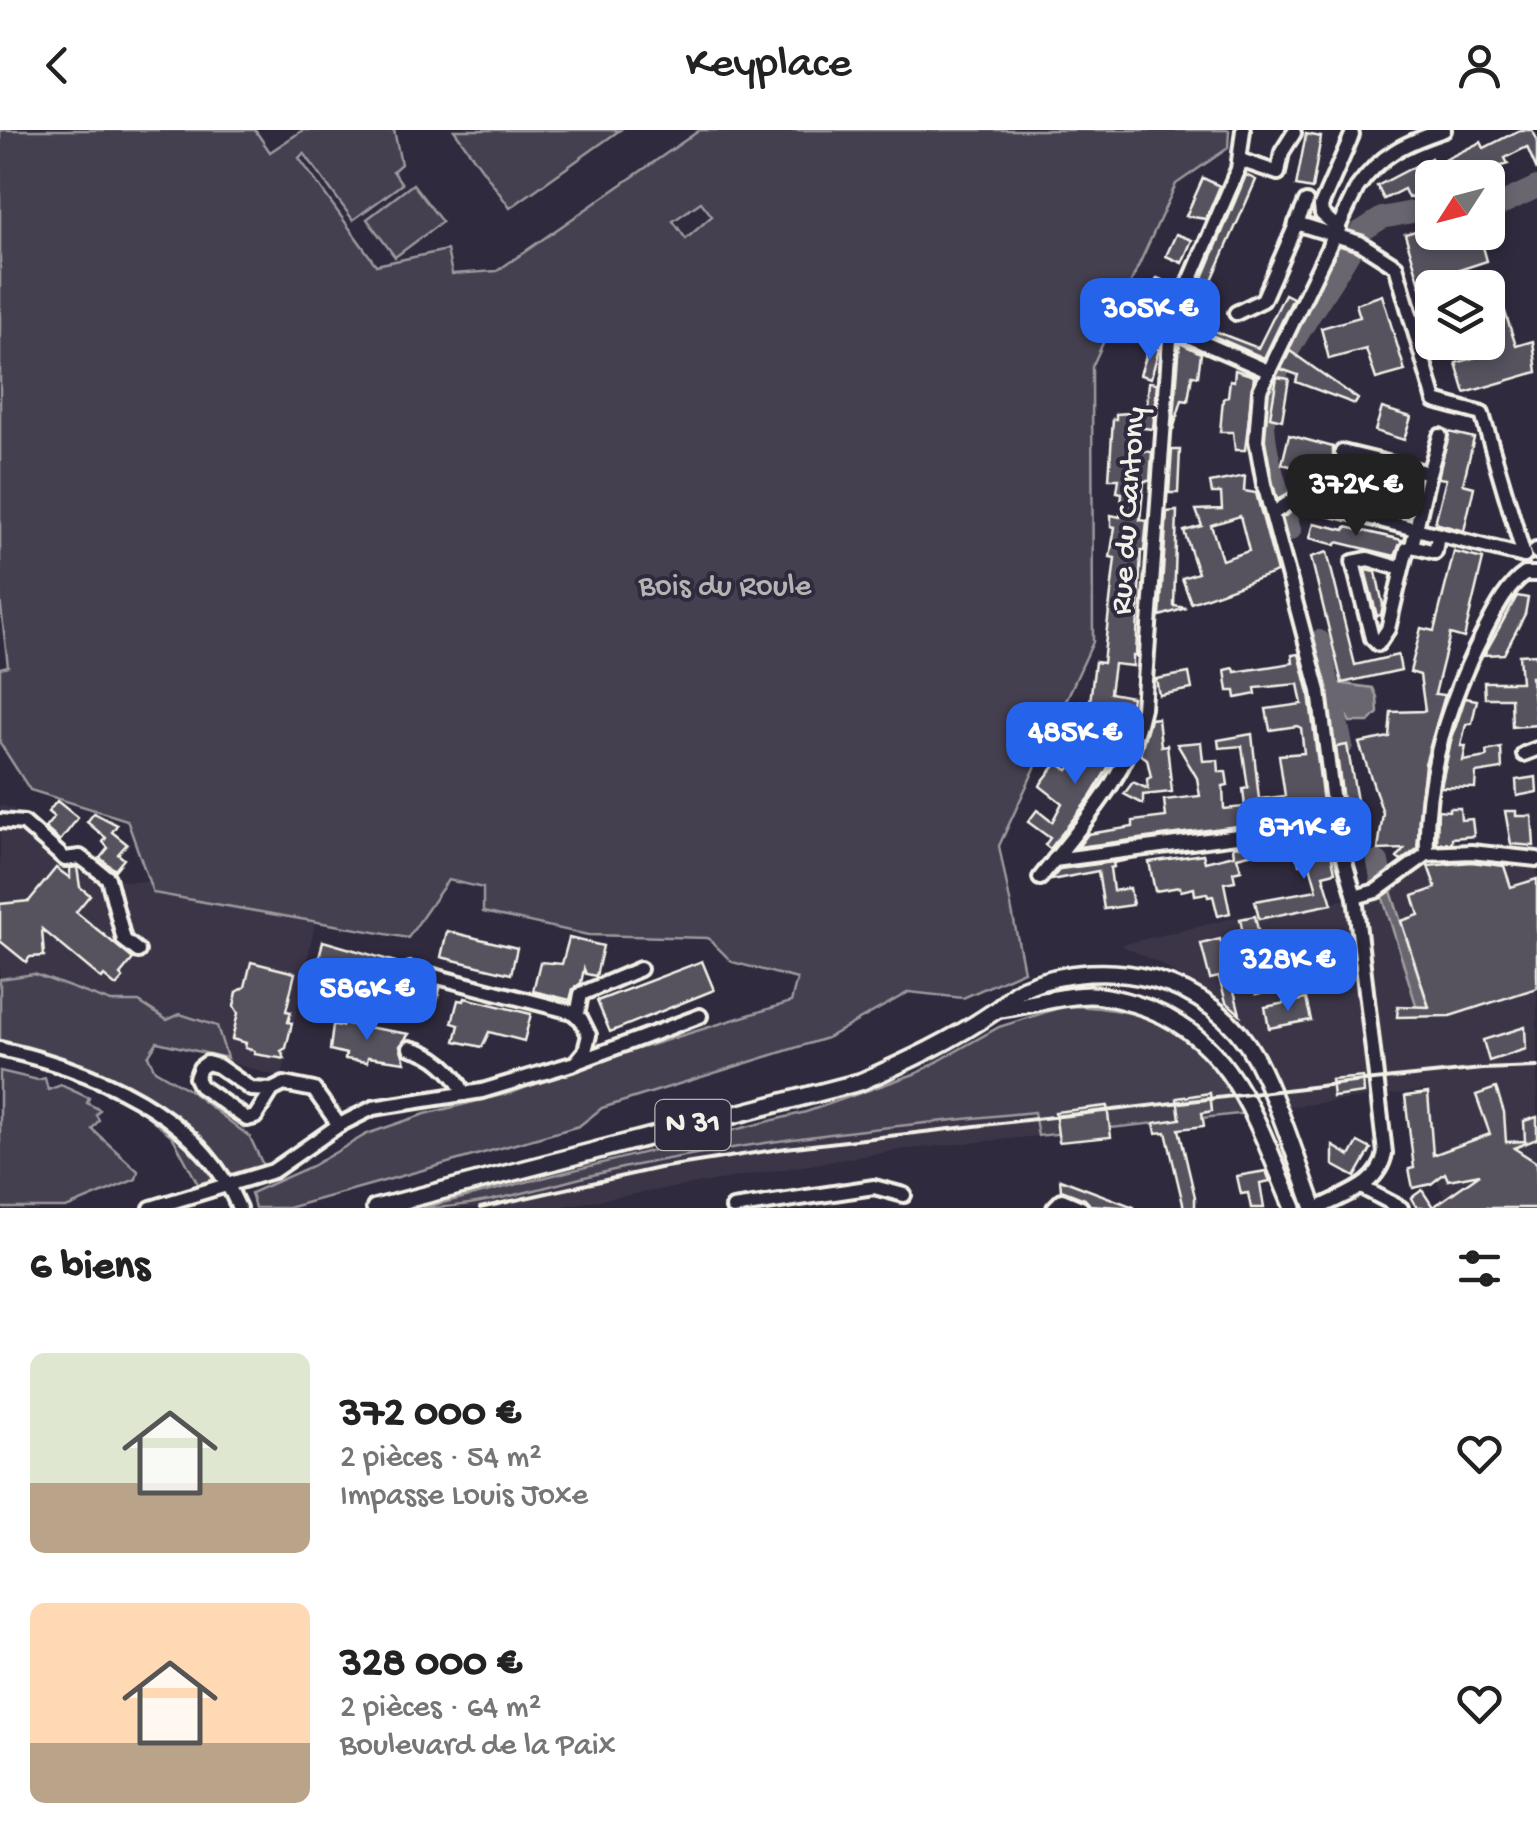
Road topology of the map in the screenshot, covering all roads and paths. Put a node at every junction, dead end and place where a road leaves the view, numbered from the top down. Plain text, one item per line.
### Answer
1 (1243, 130) edge
2 (1444, 130) edge
3 (1294, 133) dead end
4 (1352, 136) dead end
5 (1240, 160) junction
6 (1306, 202) dead end
7 (1296, 223) junction
8 (1339, 234) junction
9 (1236, 313) dead end
10 (1172, 329) junction
11 (1268, 371) junction
12 (1440, 436) dead end
13 (1342, 452) dead end
14 (1429, 473) junction
15 (1275, 511) junction
16 (1415, 529) junction
17 (1438, 536) junction
18 (1412, 546) junction
19 (1534, 552) edge
20 (1402, 569) junction
21 (1537, 574) edge
22 (0, 821) edge
23 (1336, 822) junction
24 (1427, 854) junction
25 (1537, 859) edge
26 (1054, 860) junction
27 (1040, 878) dead end
28 (1355, 898) junction
29 (138, 951) dead end
30 (640, 969) dead end
31 (434, 976) dead end
32 (998, 1009) junction
33 (577, 1016) junction
34 (700, 1016) dead end
35 (410, 1048) dead end
36 (0, 1050) edge
37 (575, 1062) junction
38 (272, 1090) junction
39 (464, 1094) junction
40 (339, 1125) junction
41 (230, 1186) junction
42 (1361, 1187) junction
43 (904, 1194) dead end
44 (1058, 1204) edge
45 (151, 1208) edge
46 (239, 1208) edge
47 (375, 1208) edge
48 (733, 1208) edge
49 (1081, 1208) edge
50 (1293, 1208) edge
51 (1317, 1208) edge
52 (1400, 1208) edge

1 - 5 street, Rue du Cantony
2 - 8 street
3 - 5 street
4 - 8 street
5 - 10 street, Rue du Cantony
6 - 7 street
7 - 8 street
7 - 9 street
8 - 11 street
8 - 19 street
10 - 11 street
10 - 26 street, Rue du Cantony
11 - 15 street
12 - 14 street
13 - 14 street
14 - 16 street
15 - 16 street
15 - 23 street
16 - 17 street
16 - 18 street
17 - 18 street
17 - 19 street
18 - 20 street
20 - 20 street
21 - 24 street
22 - 29 street
23 - 26 street
23 - 28 street
24 - 25 street
24 - 28 street
26 - 27 street, Rue du Cantony
28 - 42 street
30 - 33 street
31 - 33 street
32 - 47 main road, N 31
32 - 50 main road, N 31
32 - 51 main road, N 31
33 - 37 street
34 - 37 street
35 - 39 street
36 - 41 street
37 - 39 street
38 - 38 street
38 - 40 street
39 - 40 street
40 - 41 street
41 - 45 street
41 - 46 street
42 - 51 street
42 - 52 street
43 - 48 street
44 - 49 street

